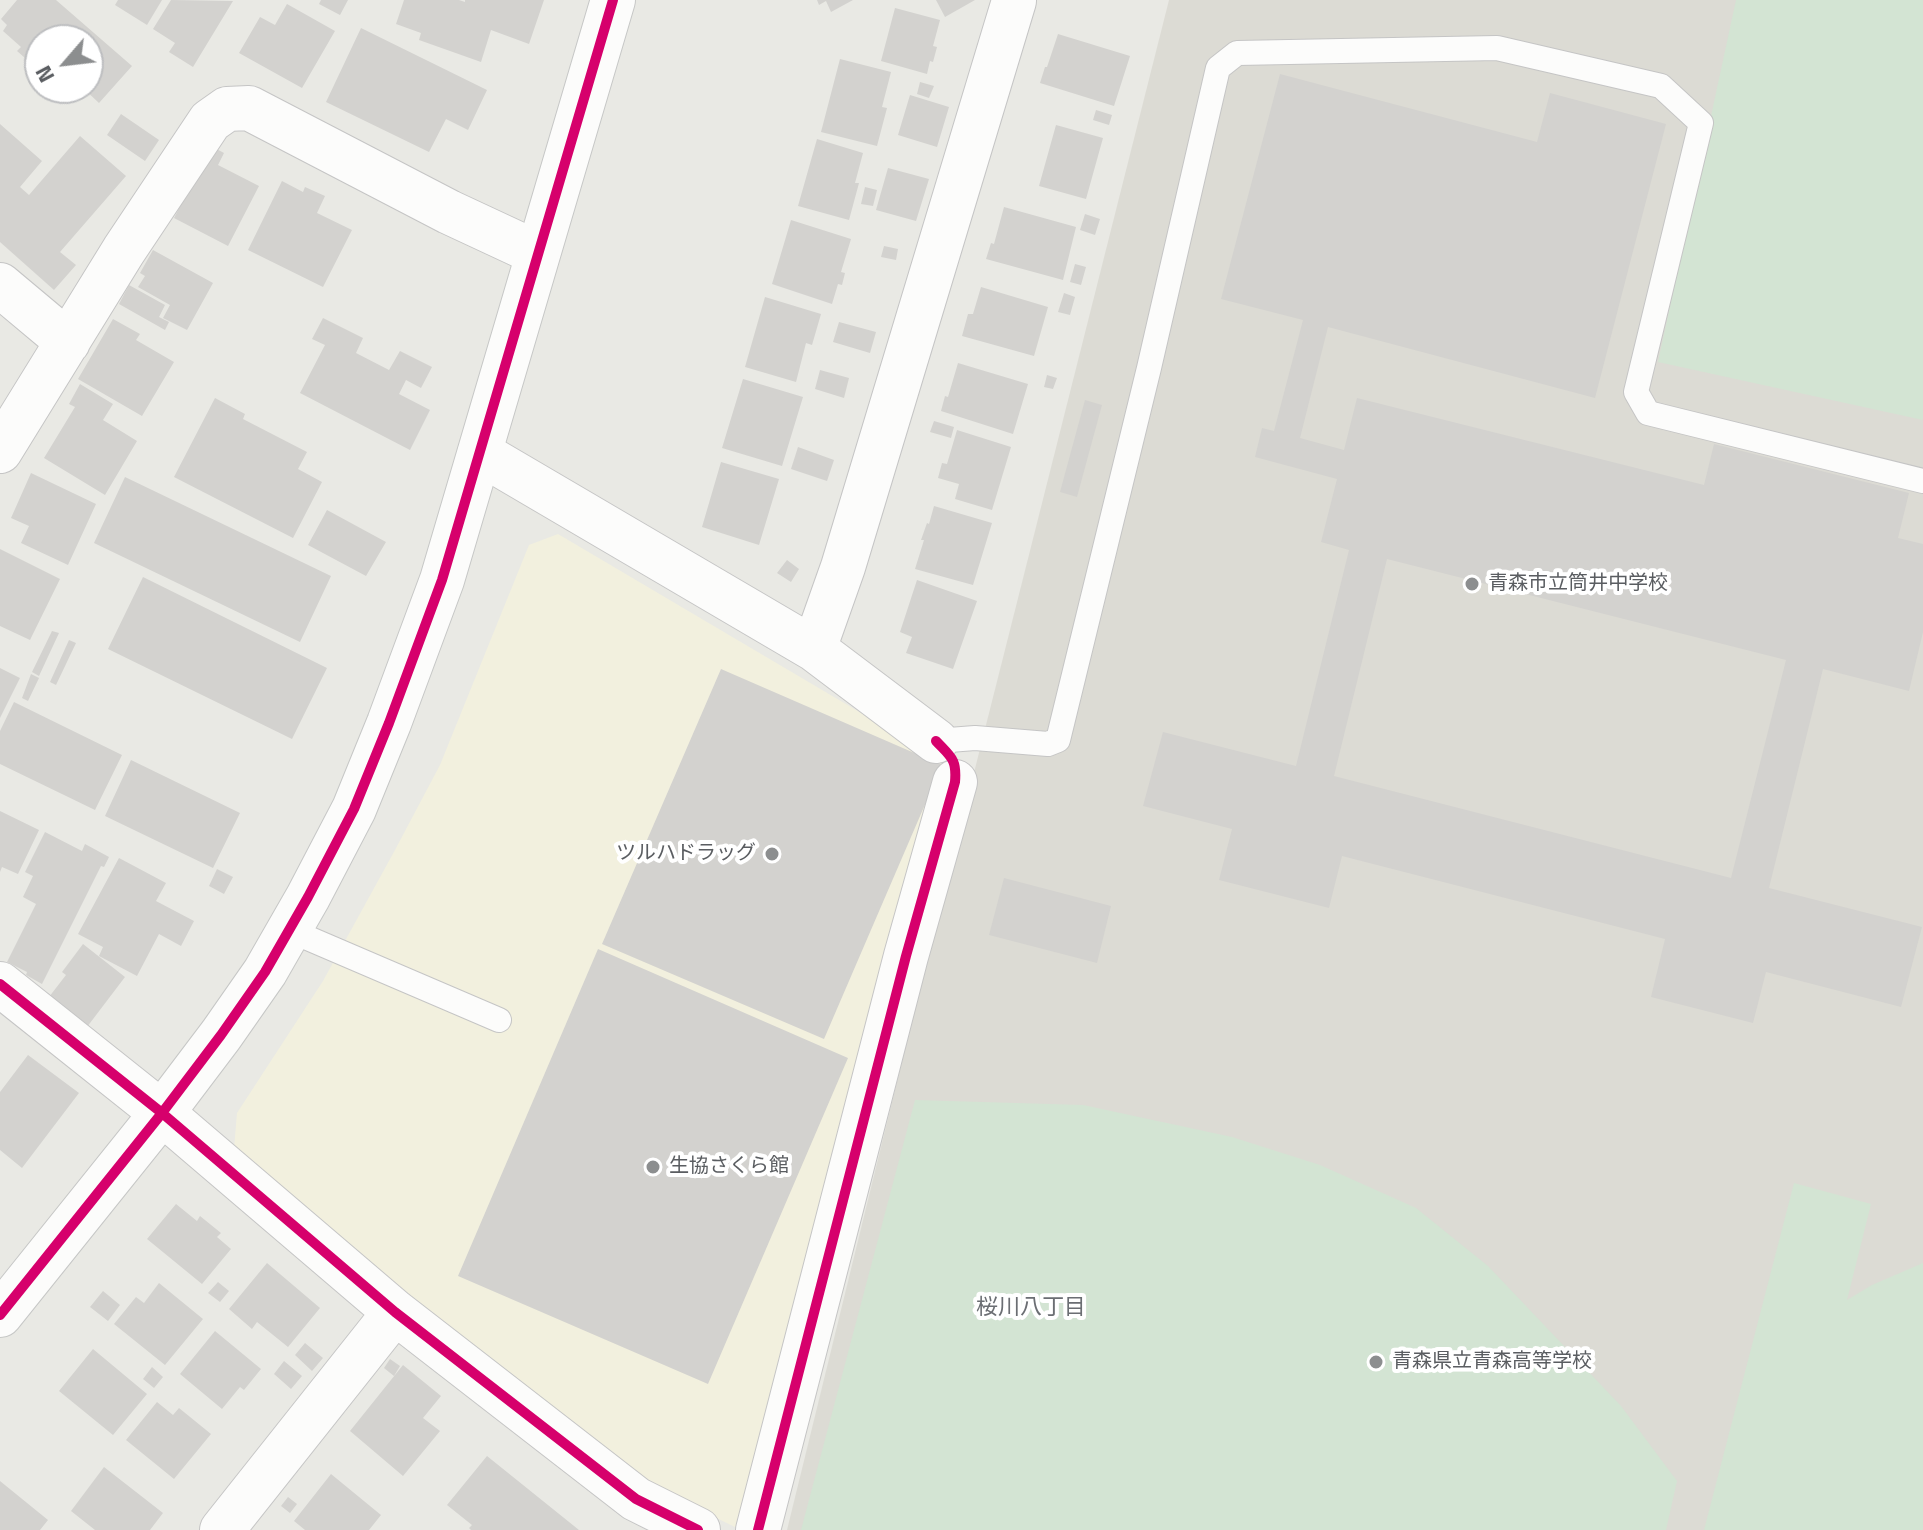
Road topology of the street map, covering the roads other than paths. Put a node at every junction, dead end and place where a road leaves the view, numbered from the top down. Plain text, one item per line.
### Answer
1 (613, 0) edge
2 (1014, 1) edge
3 (537, 253) junction
4 (0, 285) edge
5 (68, 342) junction
6 (0, 451) edge
7 (480, 453) junction
8 (1923, 481) edge
9 (814, 649) junction
10 (936, 741) joint
11 (955, 782) dead end
12 (289, 930) junction
13 (0, 984) edge
14 (499, 1020) dead end
15 (162, 1113) junction
16 (395, 1312) junction
17 (0, 1315) edge
18 (222, 1530) edge
19 (698, 1530) edge
20 (758, 1530) edge

1 - 3 street
2 - 9 street
3 - 5 street
3 - 7 street
4 - 5 street
5 - 6 street
7 - 9 street
7 - 12 street
8 - 10 lane
9 - 10 street
11 - 20 street
12 - 14 lane
12 - 15 street
13 - 15 street
15 - 16 street
15 - 17 street
16 - 18 street
16 - 19 street

